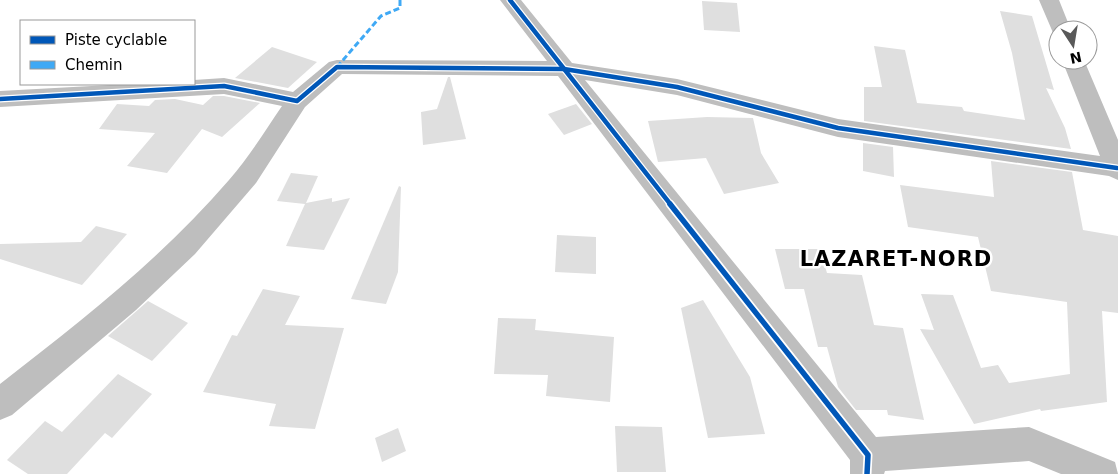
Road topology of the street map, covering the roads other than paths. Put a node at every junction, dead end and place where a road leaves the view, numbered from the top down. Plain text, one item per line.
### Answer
1 (510, 0) edge
2 (1050, 0) edge
3 (1057, 20) edge
4 (564, 69) junction
5 (1078, 70) edge
6 (0, 99) edge
7 (296, 101) junction
8 (1109, 129) edge
9 (1118, 169) edge
10 (0, 404) edge
11 (867, 465) edge
12 (1103, 474) edge

1 - 4 street
2 - 3 street
4 - 7 street
4 - 9 street
4 - 11 street
5 - 8 street
6 - 7 street
7 - 10 street
8 - 9 street
11 - 12 street

